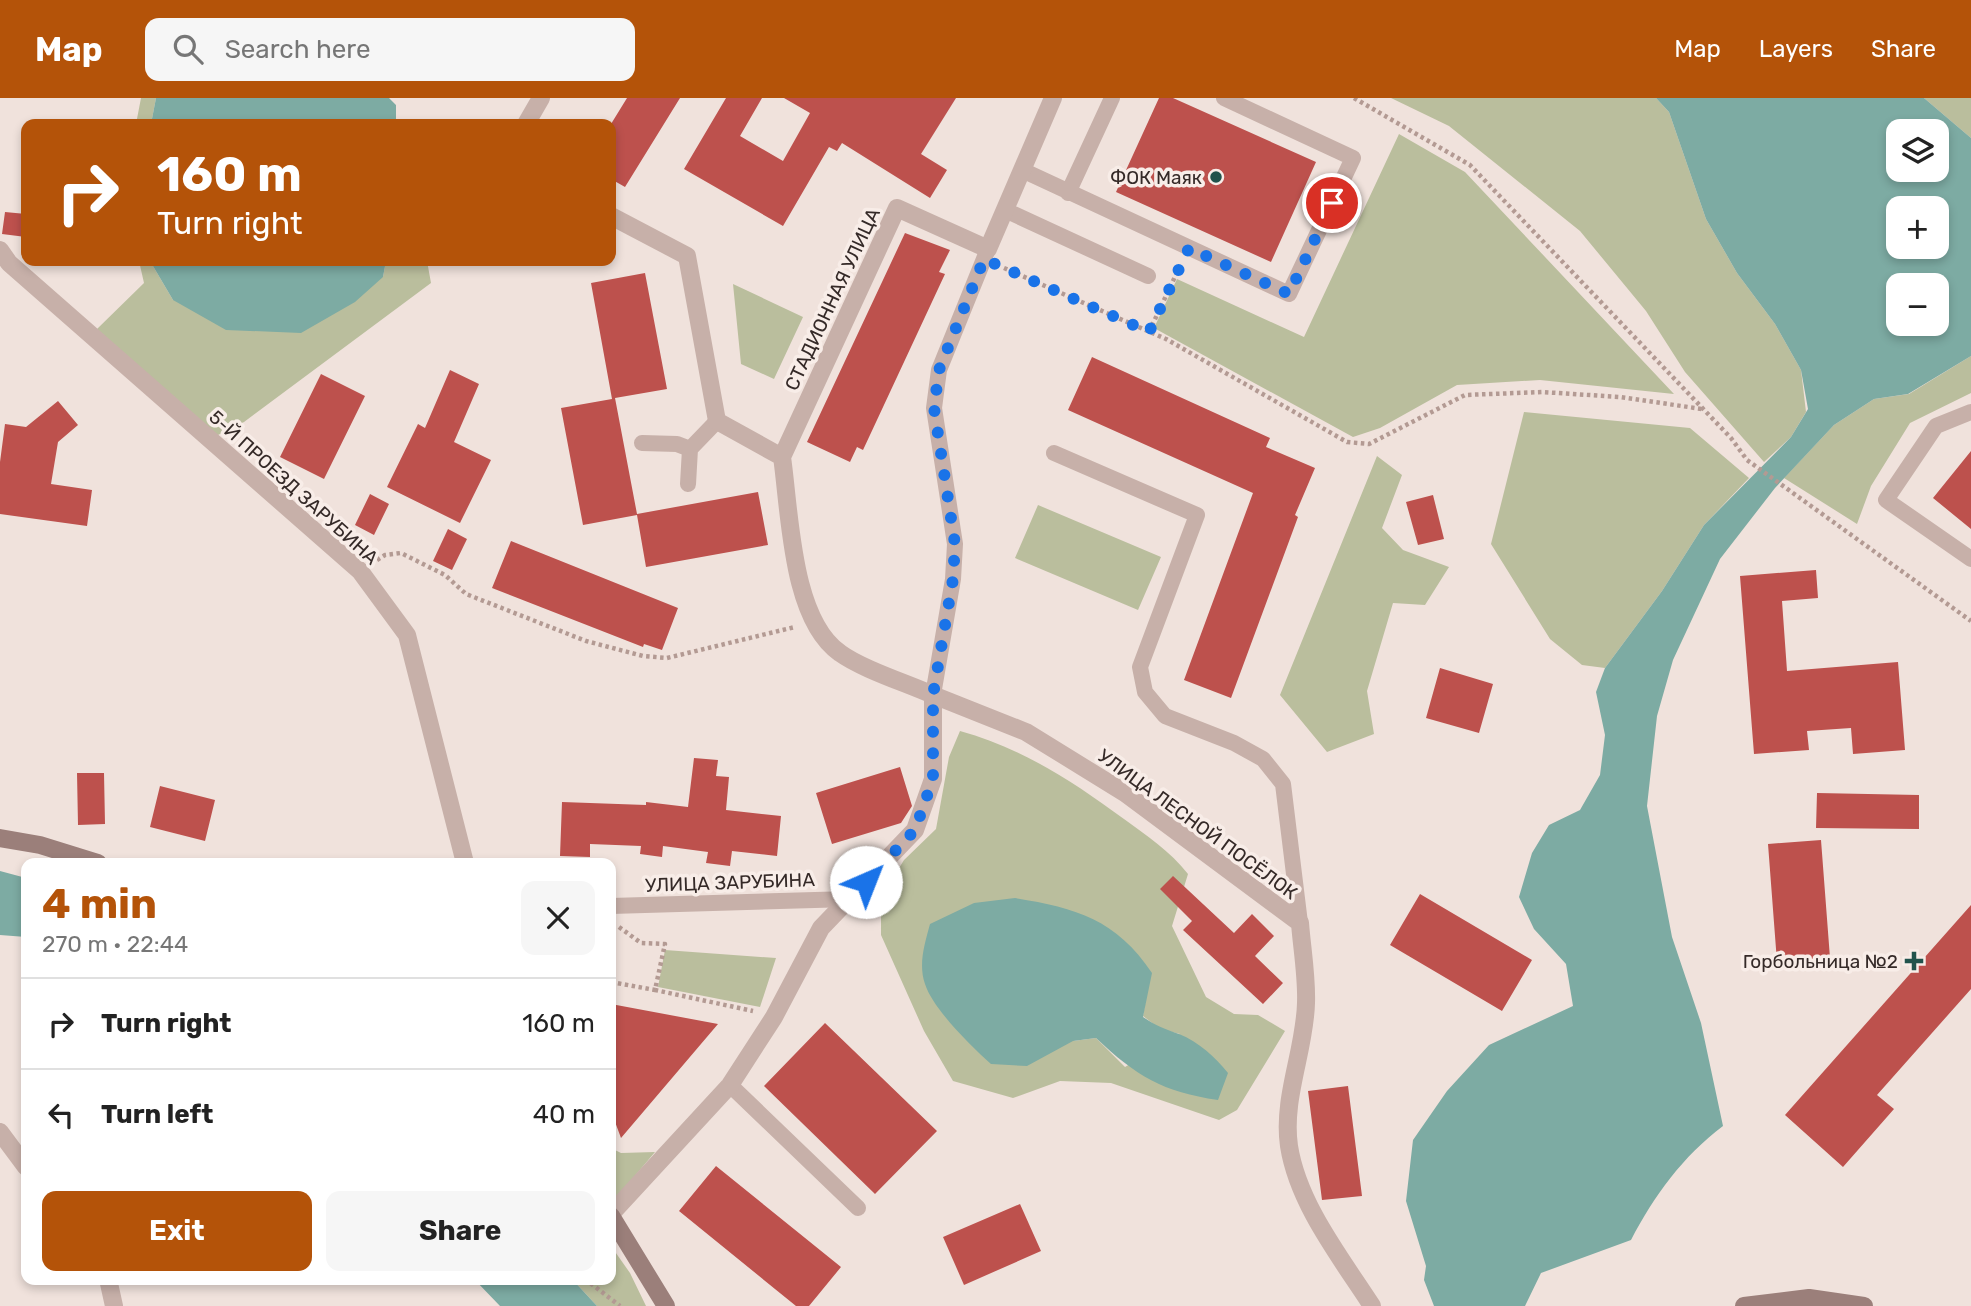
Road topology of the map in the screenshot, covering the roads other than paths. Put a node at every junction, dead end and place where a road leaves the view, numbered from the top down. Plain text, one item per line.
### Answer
1 (541, 98) edge
2 (1054, 98) edge
3 (1112, 98) edge
4 (1224, 98) edge
5 (529, 119) edge
6 (1022, 170) junction
7 (1068, 193) junction
8 (1005, 209) junction
9 (616, 219) edge
10 (0, 250) edge
11 (986, 254) junction
12 (1148, 276) dead end
13 (1971, 412) edge
14 (717, 421) junction
15 (642, 443) dead end
16 (690, 449) junction
17 (1054, 453) dead end
18 (782, 457) junction
19 (688, 484) dead end
20 (1971, 559) edge
21 (933, 695) junction
22 (0, 838) edge
23 (82, 858) edge
24 (464, 858) edge
25 (850, 899) junction
26 (616, 906) edge
27 (1300, 923) junction
28 (730, 1085) junction
29 (0, 1132) edge
30 (21, 1160) edge
31 (858, 1208) dead end
32 (616, 1210) edge
33 (616, 1223) edge
34 (109, 1285) edge
35 (1809, 1302) edge
36 (114, 1306) edge
37 (666, 1306) edge
38 (1372, 1306) edge
39 (1744, 1306) edge
40 (1864, 1306) edge

1 - 5 street
2 - 6 street
3 - 7 lane
4 - 7 lane
6 - 7 lane
6 - 8 street
8 - 11 street
8 - 12 lane
9 - 14 street
10 - 24 street, 5-Й ПРОЕЗД ЗАРУБИНА
11 - 18 street, СТАДИОННАЯ УЛИЦА
11 - 21 lane
13 - 20 lane
14 - 16 lane
14 - 18 street
15 - 16 lane
16 - 19 lane
17 - 27 lane
18 - 21 street, УЛИЦА ЛЕСНОЙ ПОСЁЛОК
21 - 25 street
21 - 27 street, УЛИЦА ЛЕСНОЙ ПОСЁЛОК
22 - 23 street
25 - 26 lane, УЛИЦА ЗАРУБИНА
25 - 28 street
27 - 38 street, УЛИЦА ЛЕСНОЙ ПОСЁЛОК
28 - 31 lane
28 - 32 street
29 - 30 street
33 - 37 street
34 - 36 street
35 - 39 street
35 - 40 street

